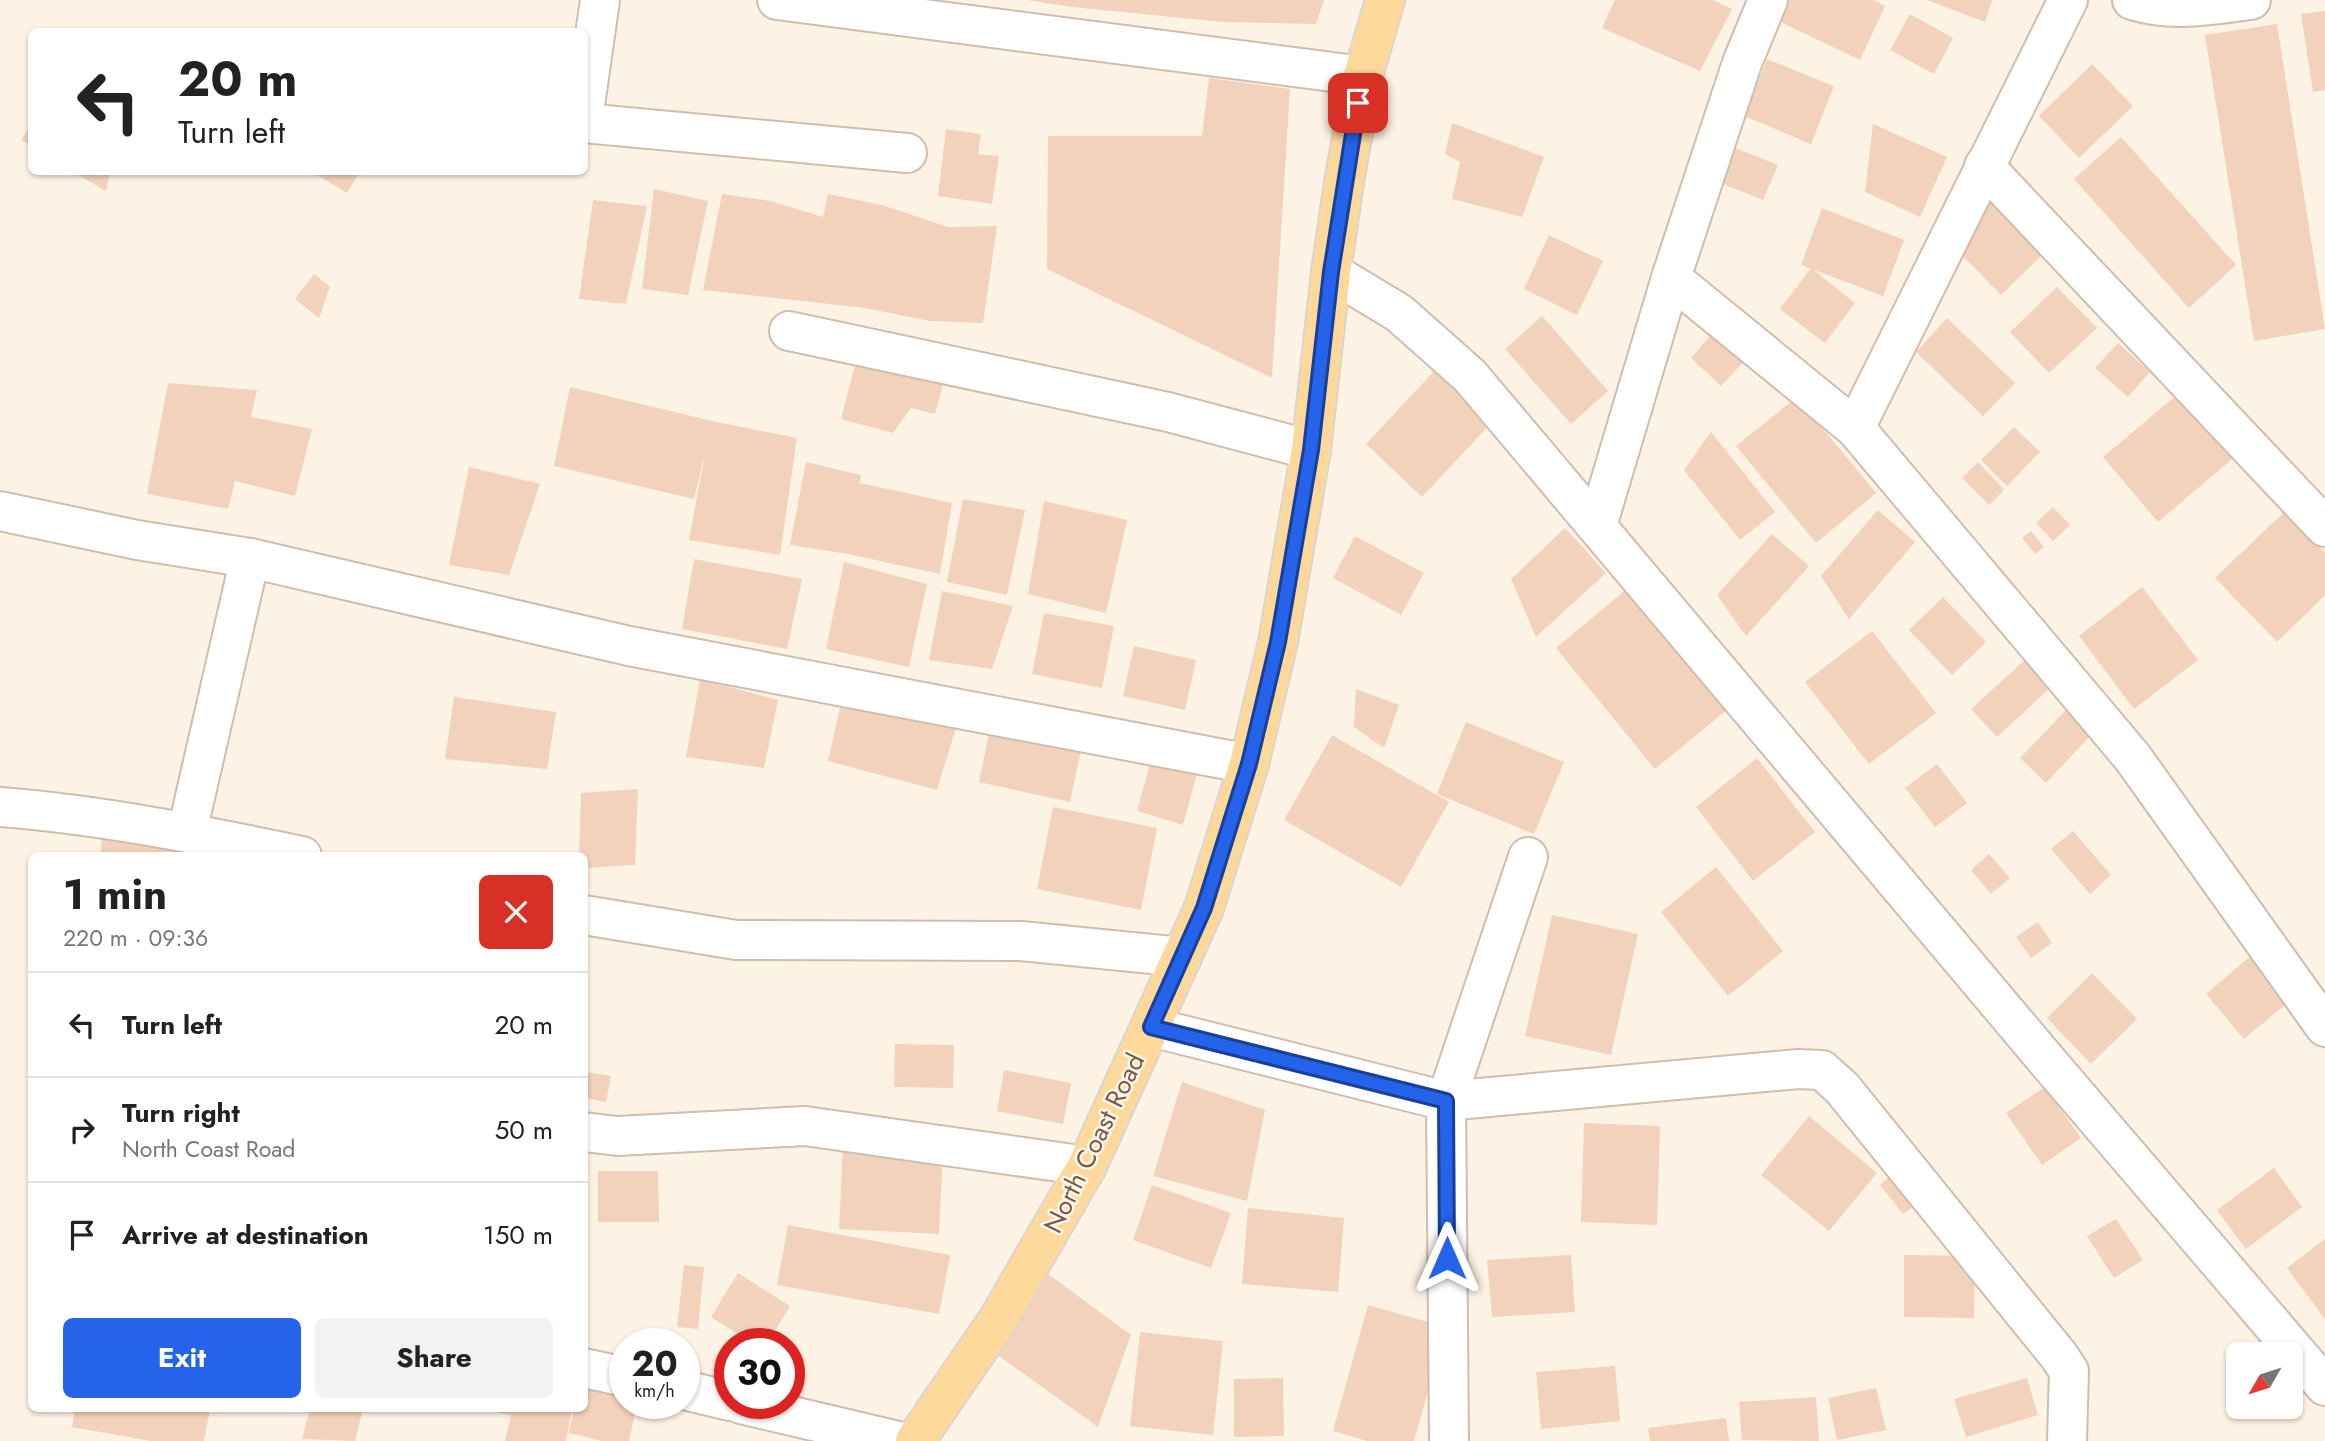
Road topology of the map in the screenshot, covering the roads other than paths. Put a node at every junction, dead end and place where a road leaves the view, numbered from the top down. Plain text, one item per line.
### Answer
1 (600, 0) edge
2 (777, 0) edge
3 (1385, 0) edge
4 (1768, 0) edge
5 (2068, 0) edge
6 (2132, 0) edge
7 (2251, 0) edge
8 (1363, 76) junction
9 (588, 84) edge
10 (588, 123) edge
11 (907, 153) dead end
12 (1984, 166) junction
13 (1331, 272) junction
14 (1671, 278) junction
15 (789, 331) dead end
16 (1855, 428) junction
17 (1311, 450) junction
18 (0, 511) edge
19 (1597, 526) junction
20 (2325, 527) edge
21 (250, 558) junction
22 (1249, 764) junction
23 (0, 807) edge
24 (187, 832) junction
25 (283, 852) edge
26 (1528, 856) dead end
27 (588, 916) edge
28 (1182, 957) junction
29 (1151, 1027) junction
30 (2325, 1027) edge
31 (1446, 1101) junction
32 (588, 1132) edge
33 (1087, 1166) junction
34 (588, 1369) edge
35 (609, 1373) edge
36 (2325, 1386) edge
37 (805, 1419) edge
38 (898, 1441) edge
39 (915, 1441) edge
40 (1449, 1441) edge
41 (2067, 1441) edge

1 - 9 street
2 - 8 street
3 - 8 main road, North Coast Road
4 - 14 street
5 - 12 street
6 - 7 street
8 - 13 main road, North Coast Road
10 - 11 street
12 - 16 street
12 - 20 street
13 - 17 main road, North Coast Road
13 - 19 street
14 - 16 street
14 - 19 street
15 - 17 street
16 - 30 street
17 - 22 main road, North Coast Road
18 - 21 street
19 - 36 street
21 - 22 street
21 - 24 street
22 - 28 main road, North Coast Road
23 - 24 street
24 - 25 street
26 - 31 street
27 - 28 street
28 - 29 main road, North Coast Road
29 - 31 street
29 - 33 main road, North Coast Road
31 - 40 street
31 - 41 street
32 - 33 street
33 - 39 main road, North Coast Road
34 - 35 street
37 - 38 street

